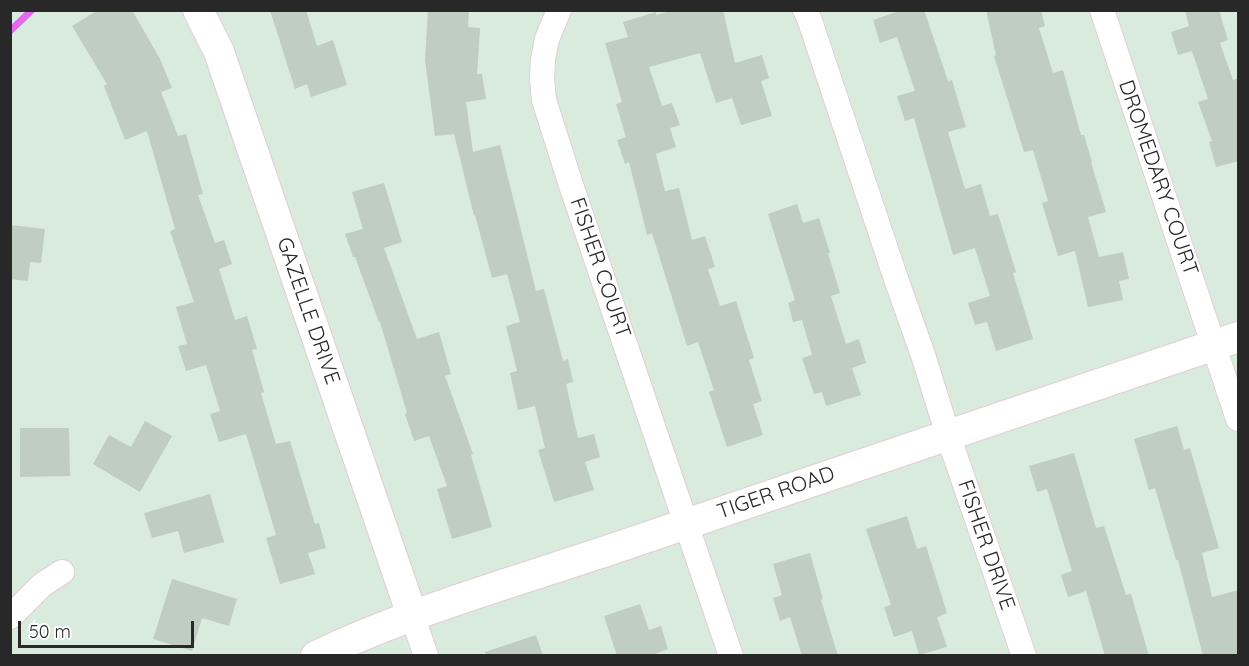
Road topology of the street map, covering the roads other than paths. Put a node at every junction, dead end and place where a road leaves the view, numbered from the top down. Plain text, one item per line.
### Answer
1 (198, 10) edge
2 (559, 10) edge
3 (805, 10) edge
4 (1102, 10) edge
5 (1227, 341) edge
6 (1239, 418) edge
7 (948, 435) junction
8 (687, 524) junction
9 (62, 572) dead end
10 (412, 615) junction
11 (10, 617) edge
12 (316, 656) edge
13 (426, 656) edge
14 (731, 656) edge
15 (1024, 656) edge

1 - 10 street, GAZELLE DRIVE
2 - 8 street, FISHER COURT
3 - 7 street
4 - 5 street, DROMEDARY COURT
5 - 6 street, DROMEDARY COURT
5 - 7 street, TIGER ROAD
7 - 8 street, TIGER ROAD
7 - 15 street, FISHER DRIVE
8 - 10 street, TIGER ROAD
8 - 14 street
9 - 11 street
10 - 12 street, TIGER ROAD
10 - 13 street

